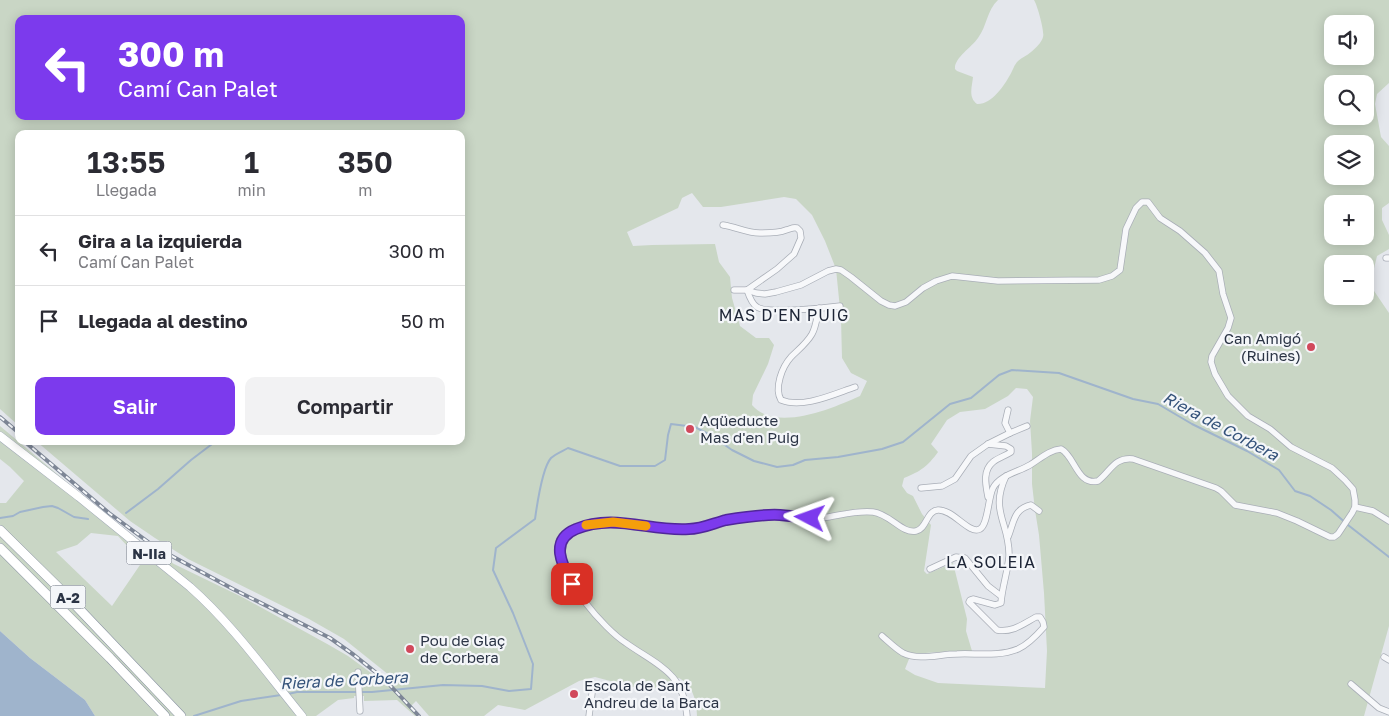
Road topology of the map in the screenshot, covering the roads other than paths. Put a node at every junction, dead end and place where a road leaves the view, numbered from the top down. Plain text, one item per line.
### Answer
1 (723, 225) dead end
2 (734, 290) dead end
3 (747, 290) junction
4 (840, 306) dead end
5 (819, 308) junction
6 (855, 387) dead end
7 (1008, 410) dead end
8 (1027, 426) dead end
9 (1010, 433) junction
10 (0, 436) edge
11 (988, 444) junction
12 (1006, 476) junction
13 (921, 488) dead end
14 (989, 500) junction
15 (1354, 507) junction
16 (1039, 511) dead end
17 (1389, 522) edge
18 (2, 531) edge
19 (1008, 537) junction
20 (0, 548) edge
21 (0, 555) edge
22 (930, 569) dead end
23 (36, 584) junction
24 (1001, 596) junction
25 (882, 636) dead end
26 (358, 672) dead end
27 (1351, 684) dead end
28 (593, 686) dead end
29 (360, 710) dead end
30 (1389, 712) edge
31 (165, 716) edge
32 (181, 716) edge
33 (302, 716) edge
34 (589, 716) edge
35 (687, 716) edge

1 - 3 street
2 - 3 street
3 - 5 street
3 - 15 street
4 - 5 street
5 - 6 street
7 - 9 street
8 - 9 street
9 - 11 street
10 - 33 main road, N-IIa
11 - 13 street
11 - 14 street
12 - 14 street
12 - 15 street
12 - 19 street
14 - 35 street
15 - 17 street
16 - 19 street
18 - 32 highway, A-2
19 - 24 street
20 - 23 highway, A-2
21 - 23 highway
22 - 24 street
23 - 31 highway, A-2
24 - 25 street
26 - 29 street
27 - 30 street
28 - 34 street

